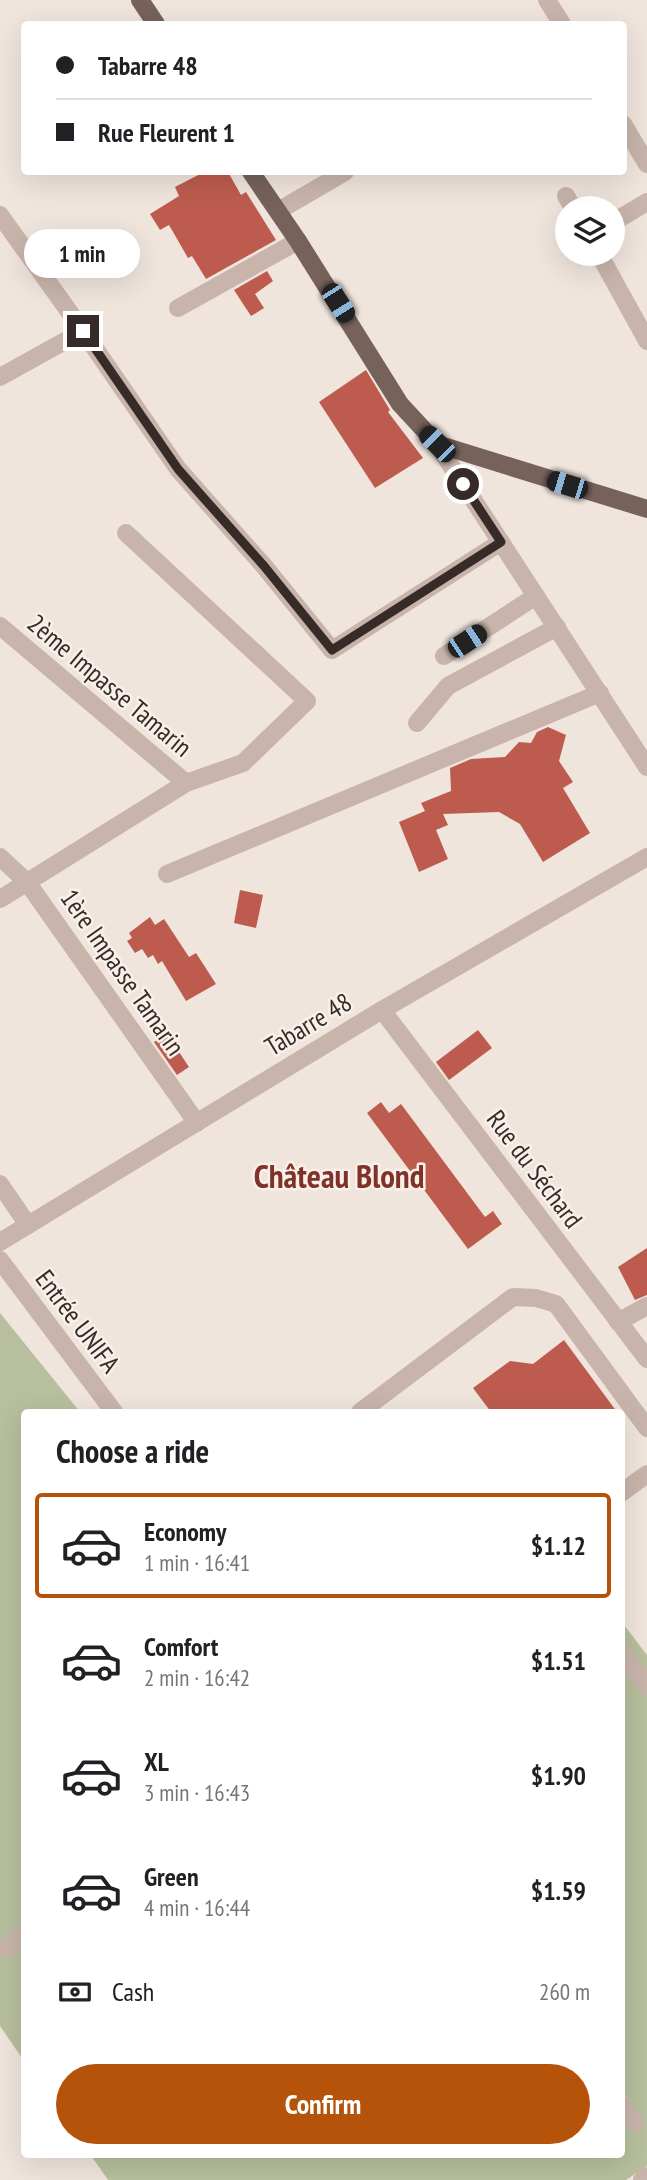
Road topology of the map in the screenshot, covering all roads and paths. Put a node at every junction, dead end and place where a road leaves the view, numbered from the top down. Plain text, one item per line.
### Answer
1 (140, 0) edge
2 (547, 0) edge
3 (154, 21) edge
4 (560, 21) edge
5 (627, 131) edge
6 (647, 164) edge
7 (253, 175) edge
8 (340, 175) edge
9 (647, 202) edge
10 (278, 211) junction
11 (0, 215) edge
12 (625, 215) edge
13 (298, 241) junction
14 (606, 266) edge
15 (178, 308) dead end
16 (83, 331) junction
17 (647, 341) edge
18 (0, 377) edge
19 (437, 444) junction
20 (646, 511) edge
21 (126, 533) dead end
22 (501, 542) junction
23 (536, 596) junction
24 (0, 626) edge
25 (557, 628) junction
26 (444, 656) dead end
27 (600, 693) junction
28 (416, 723) dead end
29 (647, 766) edge
30 (186, 783) junction
31 (0, 857) edge
32 (647, 857) edge
33 (167, 874) dead end
34 (27, 882) junction
35 (0, 899) edge
36 (382, 1010) junction
37 (197, 1122) junction
38 (0, 1184) edge
39 (28, 1225) junction
40 (0, 1242) edge
41 (0, 1260) edge
42 (647, 1307) edge
43 (618, 1322) junction
44 (647, 1359) edge
45 (112, 1409) edge
46 (364, 1409) edge
47 (647, 1428) edge
48 (647, 1474) edge
49 (625, 1490) edge
50 (625, 1657) edge
51 (647, 1686) edge
52 (21, 1936) edge
53 (6, 1948) dead end
54 (625, 2110) edge
55 (635, 2123) dead end
56 (647, 2176) edge
57 (642, 2180) edge

1 - 3 main road
2 - 4 street
5 - 6 street
7 - 10 main road
8 - 10 street
9 - 12 street
10 - 13 main road
11 - 16 street
13 - 15 street
13 - 19 main road
14 - 17 street
16 - 18 street
16 - 22 street
19 - 20 main road
19 - 22 street
21 - 30 street
22 - 23 street
23 - 25 street
23 - 26 street
24 - 30 street, 2ème Impasse Tamarin
25 - 27 street
25 - 28 street
27 - 29 street
27 - 33 street
30 - 34 street
31 - 34 street, 1ère Impasse Tamarin
32 - 36 street, Tabarre 48
34 - 35 street
34 - 37 street, 1ère Impasse Tamarin
36 - 37 street, Tabarre 48
36 - 43 street, Rue du Séchard
37 - 39 street, Tabarre 48
38 - 39 street
39 - 40 street, Tabarre 48
41 - 45 street, Entrée UNIFA
42 - 43 street
43 - 44 street, Rue du Séchard
46 - 47 street
48 - 49 street
50 - 51 street
52 - 53 street
54 - 55 street
56 - 57 street

